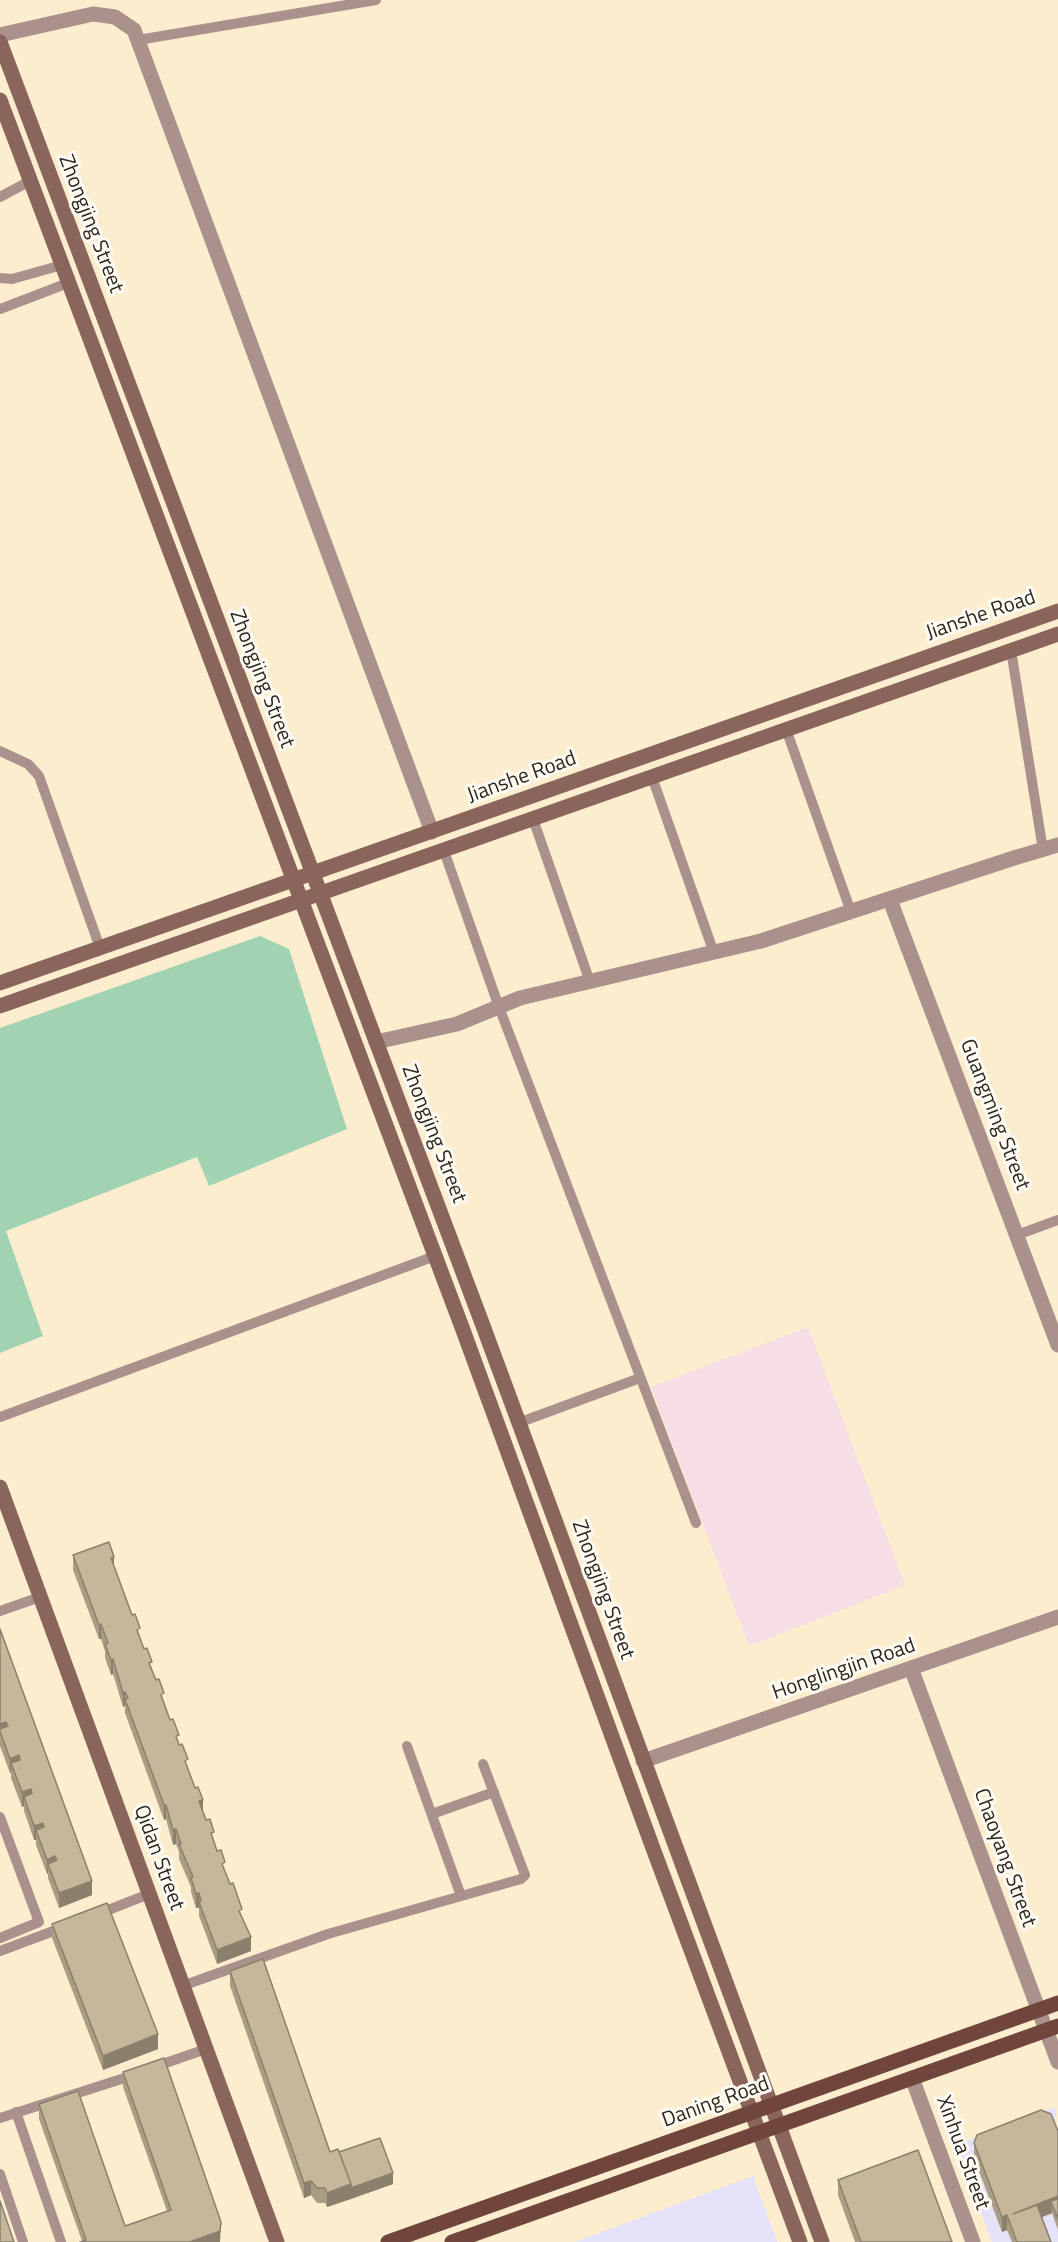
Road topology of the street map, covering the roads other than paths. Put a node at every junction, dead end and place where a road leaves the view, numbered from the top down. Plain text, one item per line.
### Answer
1 (376, 0) edge
2 (0, 35) edge
3 (138, 40) junction
4 (0, 42) edge
5 (0, 100) edge
6 (30, 181) junction
7 (0, 197) edge
8 (62, 265) junction
9 (0, 278) edge
10 (68, 283) junction
11 (0, 309) edge
12 (1058, 611) edge
13 (1058, 634) edge
14 (1011, 650) junction
15 (786, 729) junction
16 (0, 751) edge
17 (652, 777) junction
18 (533, 819) junction
19 (432, 832) junction
20 (1058, 845) edge
21 (1043, 850) junction
22 (444, 851) junction
23 (312, 874) junction
24 (293, 881) junction
25 (320, 894) junction
26 (890, 900) junction
27 (301, 901) junction
28 (851, 912) junction
29 (100, 948) junction
30 (714, 952) junction
31 (590, 982) junction
32 (0, 983) edge
33 (0, 1006) edge
34 (499, 1007) junction
35 (376, 1042) junction
36 (1058, 1221) edge
37 (1017, 1235) junction
38 (435, 1256) junction
39 (1058, 1345) edge
40 (640, 1378) junction
41 (0, 1417) edge
42 (518, 1423) junction
43 (0, 1487) edge
44 (696, 1523) dead end
45 (40, 1597) junction
46 (0, 1611) edge
47 (1058, 1617) edge
48 (911, 1668) junction
49 (407, 1746) dead end
50 (643, 1761) junction
51 (483, 1764) dead end
52 (494, 1792) junction
53 (432, 1814) junction
54 (0, 1817) edge
55 (149, 1894) junction
56 (461, 1896) junction
57 (0, 1938) edge
58 (0, 1951) edge
59 (182, 1986) junction
60 (1058, 2003) edge
61 (1039, 2010) junction
62 (1052, 2028) edge
63 (206, 2049) junction
64 (1058, 2062) edge
65 (912, 2078) junction
66 (771, 2105) junction
67 (16, 2112) junction
68 (752, 2112) junction
69 (0, 2118) edge
70 (778, 2126) junction
71 (759, 2132) junction
72 (0, 2175) edge
73 (23, 2242) edge
74 (61, 2242) edge
75 (277, 2242) edge
76 (388, 2242) edge
77 (452, 2242) edge
78 (800, 2242) edge
79 (822, 2242) edge
80 (973, 2242) edge

1 - 3 lane
2 - 3 street
3 - 19 street
4 - 23 main road, Zhongjing Street
5 - 6 main road, Zhongjing Street
6 - 7 lane
6 - 8 main road, Zhongjing Street
8 - 9 lane
8 - 10 main road, Zhongjing Street
10 - 11 lane
10 - 24 main road, Zhongjing Street
12 - 19 main road, Jianshe Road
13 - 14 main road, Jianshe Road
14 - 15 main road, Jianshe Road
14 - 21 lane
15 - 17 main road, Jianshe Road
15 - 28 lane
16 - 29 lane
17 - 18 main road, Jianshe Road
17 - 30 lane
18 - 22 main road, Jianshe Road
18 - 31 lane
19 - 23 main road, Jianshe Road
20 - 21 street
21 - 26 street
22 - 25 main road, Jianshe Road
22 - 34 lane
23 - 24 main road, Jianshe Road
23 - 25 main road, Zhongjing Street
24 - 27 main road, Zhongjing Street
24 - 29 main road, Jianshe Road
25 - 27 main road, Jianshe Road
25 - 35 main road, Zhongjing Street
26 - 28 street
26 - 37 street, Guangming Street
27 - 33 main road, Jianshe Road
27 - 38 main road, Zhongjing Street
28 - 30 street
29 - 32 main road, Jianshe Road
30 - 31 street
31 - 34 street
34 - 35 street
34 - 40 lane
35 - 42 main road, Zhongjing Street
36 - 37 lane
37 - 39 street, Guangming Street
38 - 41 lane
38 - 68 main road, Zhongjing Street
40 - 42 lane
40 - 44 lane
42 - 50 main road, Zhongjing Street
43 - 45 main road, Qidan Street
45 - 46 lane
45 - 55 main road, Qidan Street
47 - 48 street, Honglingjin Road
48 - 50 street, Honglingjin Road
48 - 61 street, Chaoyang Street
49 - 53 lane
50 - 66 main road, Zhongjing Street
51 - 52 lane
52 - 53 lane
52 - 56 lane
53 - 56 lane
54 - 57 lane
55 - 58 lane
55 - 59 main road, Qidan Street
56 - 59 lane
59 - 63 main road, Qidan Street
60 - 61 main road, Daning Road
61 - 62 street, Chaoyang Street
61 - 66 main road, Daning Road
62 - 64 street, Chaoyang Street
62 - 65 main road, Daning Road
63 - 67 lane
63 - 75 main road, Qidan Street
65 - 70 main road, Daning Road
65 - 80 street, Xinhua Street
66 - 68 main road, Daning Road
66 - 70 main road, Zhongjing Street
67 - 69 lane
67 - 74 lane
68 - 71 main road, Zhongjing Street
68 - 76 main road, Daning Road
70 - 71 main road, Daning Road
70 - 79 main road, Zhongjing Street
71 - 77 main road, Daning Road
71 - 78 main road, Zhongjing Street
72 - 73 lane

